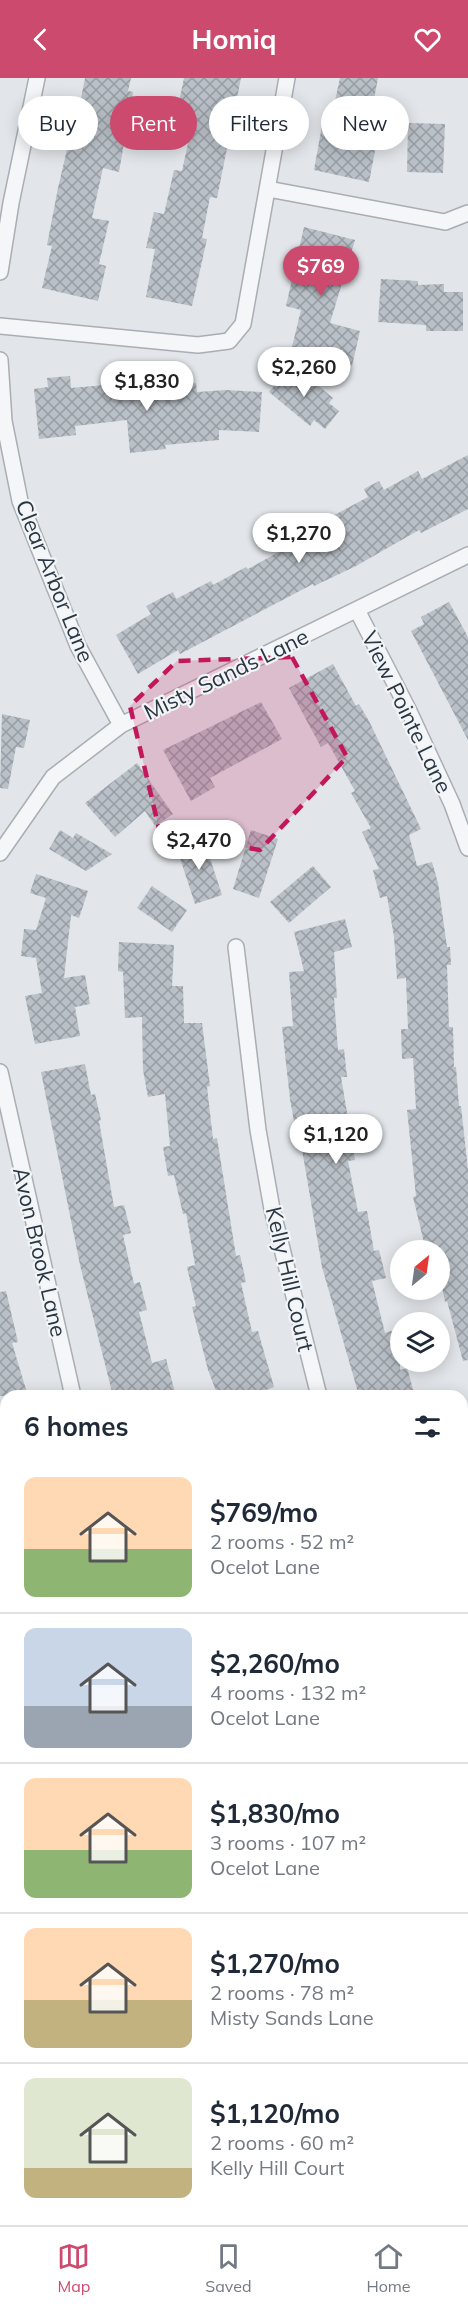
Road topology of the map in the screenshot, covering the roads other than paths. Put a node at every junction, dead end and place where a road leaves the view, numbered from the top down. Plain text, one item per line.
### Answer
1 (37, 78) edge
2 (287, 78) edge
3 (268, 189) junction
4 (468, 213) edge
5 (0, 272) edge
6 (0, 326) edge
7 (0, 360) edge
8 (468, 555) edge
9 (357, 610) junction
10 (120, 725) junction
11 (468, 848) edge
12 (0, 853) edge
13 (236, 947) dead end
14 (0, 1072) edge
15 (72, 1390) edge
16 (317, 1390) edge

1 - 5 street
2 - 3 street
3 - 4 street
3 - 6 street
7 - 10 street, Clear Arbor Lane
8 - 9 street, Misty Sands Lane
9 - 10 street, Misty Sands Lane
9 - 11 street, View Pointe Lane
10 - 12 street, Misty Sands Lane
13 - 16 street, Kelly Hill Court
14 - 15 street, Avon Brook Lane

